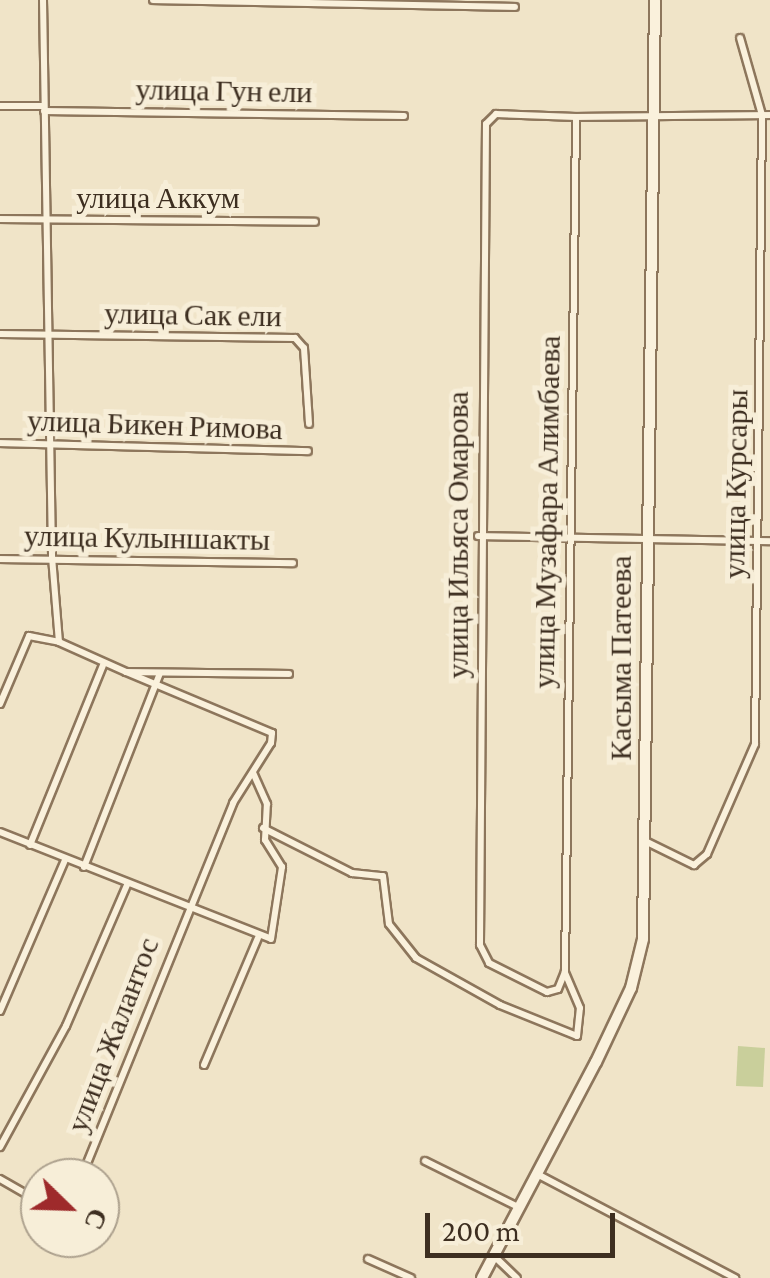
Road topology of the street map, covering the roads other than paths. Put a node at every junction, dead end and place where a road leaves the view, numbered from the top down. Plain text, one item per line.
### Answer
1 (43, 0) edge
2 (152, 0) edge
3 (655, 0) edge
4 (515, 7) dead end
5 (740, 38) dead end
6 (0, 106) edge
7 (44, 109) junction
8 (658, 114) junction
9 (766, 115) edge
10 (404, 116) dead end
11 (576, 117) junction
12 (0, 219) edge
13 (48, 220) junction
14 (315, 222) dead end
15 (0, 334) edge
16 (50, 335) junction
17 (309, 424) dead end
18 (0, 444) edge
19 (50, 444) junction
20 (308, 452) dead end
21 (478, 536) junction
22 (568, 537) junction
23 (759, 541) junction
24 (770, 541) edge
25 (647, 542) junction
26 (52, 557) junction
27 (0, 559) edge
28 (293, 563) dead end
29 (59, 642) junction
30 (103, 664) junction
31 (126, 672) junction
32 (160, 673) junction
33 (289, 674) dead end
34 (156, 689) junction
35 (0, 704) edge
36 (253, 773) junction
37 (262, 828) junction
38 (0, 832) edge
39 (645, 841) junction
40 (30, 845) junction
41 (65, 860) junction
42 (84, 867) junction
43 (127, 884) junction
44 (187, 909) junction
45 (258, 938) junction
46 (565, 972) junction
47 (558, 988) joint
48 (0, 1012) edge
49 (204, 1065) dead end
50 (0, 1147) edge
51 (90, 1158) edge
52 (425, 1160) dead end
53 (536, 1173) junction
54 (518, 1207) junction
55 (493, 1255) junction
56 (368, 1258) dead end
57 (410, 1278) edge
58 (482, 1278) edge
59 (517, 1278) edge
60 (736, 1278) edge

1 - 7 street
2 - 4 street
3 - 8 main road, Касыма Патеева
5 - 9 street, улица Курсары
6 - 7 street, улица Гун ели
7 - 10 street, улица Гун ели
7 - 13 street
8 - 9 street
8 - 11 street
8 - 25 main road, Касыма Патеева
9 - 23 street, улица Курсары
11 - 21 street, улица Ильяса Омарова
11 - 22 street, улица Музафара Алимбаева
12 - 13 street, улица Аккум
13 - 14 street, улица Аккум
13 - 16 street
15 - 16 street, улица Сак ели
16 - 17 street, улица Сак ели
16 - 19 street
18 - 19 street, улица Бикен Римова
19 - 20 street, улица Бикен Римова
19 - 26 street
21 - 22 street
21 - 47 street, улица Ильяса Омарова
22 - 25 street
22 - 46 street, улица Музафара Алимбаева
23 - 24 street
23 - 25 street
23 - 39 street, улица Курсары
25 - 39 main road, Касыма Патеева
26 - 27 street, улица Кулыншакты
26 - 28 street, улица Кулыншакты
26 - 29 street
29 - 30 street
29 - 35 street
30 - 31 street
30 - 40 street
31 - 32 street
31 - 34 street
32 - 33 street
32 - 34 street
34 - 36 street, улица Жалантос
34 - 42 street
36 - 37 street
36 - 44 street, улица Жалантос
37 - 45 street
37 - 46 street
38 - 40 street
39 - 53 main road, Касыма Патеева
40 - 41 street
41 - 42 street
41 - 48 street
42 - 43 street
43 - 44 street
43 - 50 street, улица Жалантос
44 - 45 street
44 - 51 street, улица Жалантос
45 - 49 street
46 - 47 street, улица Музафара Алимбаева
52 - 54 street
53 - 54 main road, Касыма Патеева
53 - 60 street
54 - 55 main road, Касыма Патеева
55 - 58 main road, Касыма Патеева
55 - 59 street
56 - 57 street

